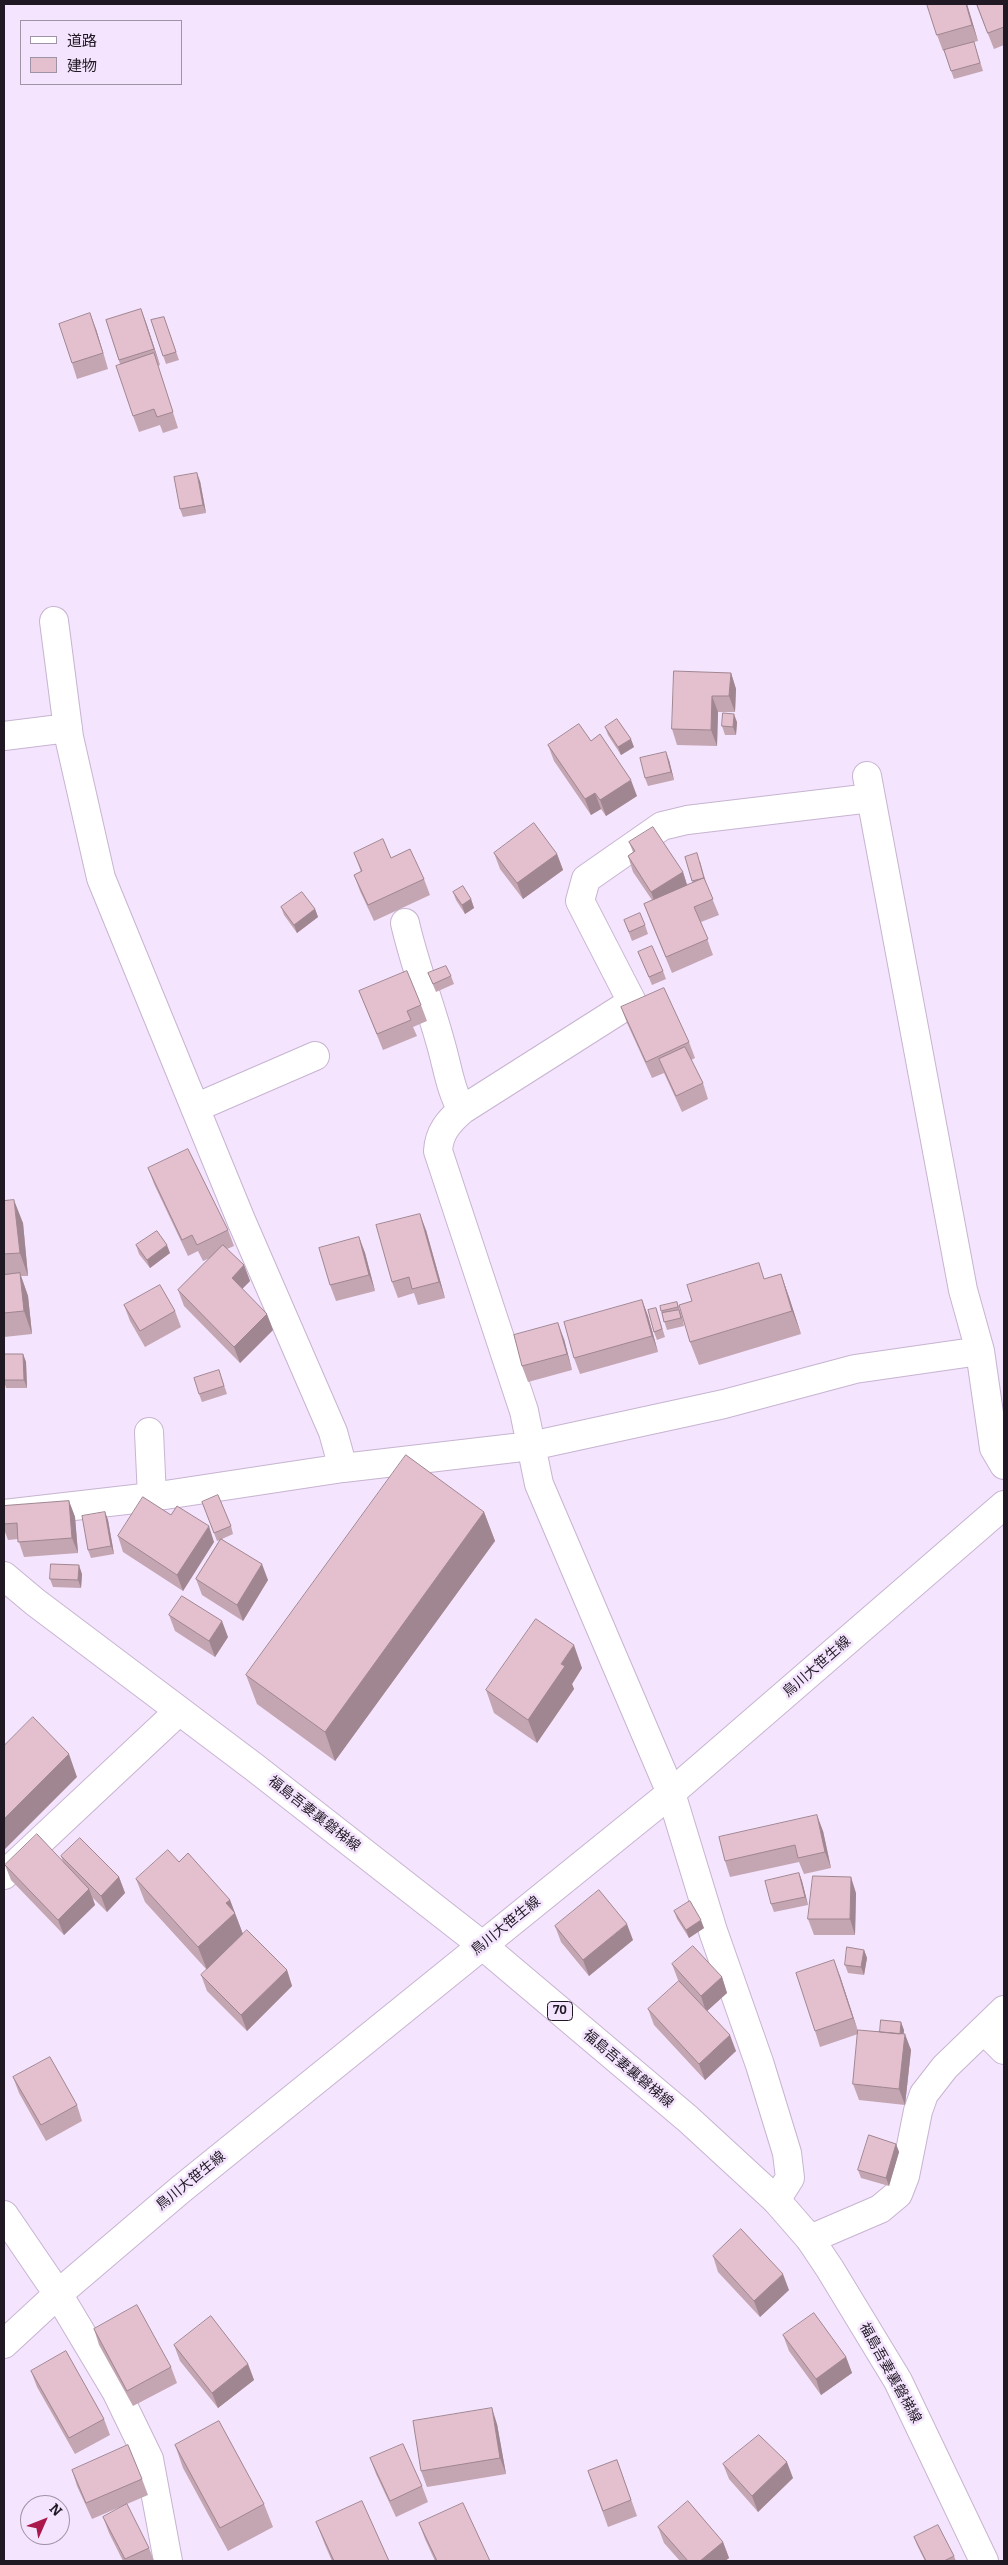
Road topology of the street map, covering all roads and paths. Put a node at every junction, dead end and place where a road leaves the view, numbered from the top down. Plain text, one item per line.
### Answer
1 (54, 621) dead end
2 (68, 728) junction
3 (4, 736) edge
4 (405, 923) dead end
5 (315, 1056) dead end
6 (195, 1108) junction
7 (462, 1110) junction
8 (980, 1351) junction
9 (149, 1432) dead end
10 (531, 1446) junction
11 (1004, 1465) edge
12 (343, 1468) junction
13 (152, 1497) junction
14 (1004, 1505) edge
15 (4, 1514) edge
16 (4, 1576) edge
17 (179, 1711) junction
18 (671, 1793) junction
19 (4, 1875) edge
20 (482, 1945) junction
21 (1004, 2010) edge
22 (984, 2030) junction
23 (1004, 2050) edge
24 (776, 2200) junction
25 (4, 2215) edge
26 (810, 2240) junction
27 (58, 2294) junction
28 (4, 2344) edge
29 (168, 2561) edge
30 (984, 2561) edge

1 - 2 street
2 - 3 street
2 - 6 street
4 - 7 street
5 - 6 street
6 - 12 street
7 - 8 street
7 - 10 street
8 - 10 street
8 - 11 street
9 - 13 street
10 - 12 street
10 - 18 street
12 - 13 street
13 - 15 street
14 - 18 street, 鳥川大笹生線
16 - 17 street, 福島吾妻裏磐梯線 / 70
17 - 19 street
17 - 20 street, 福島吾妻裏磐梯線 / 70
18 - 20 street, 鳥川大笹生線
18 - 24 street
20 - 24 street, 福島吾妻裏磐梯線 / 70
20 - 27 street, 鳥川大笹生線
21 - 22 street
22 - 23 street
22 - 26 street
24 - 26 street, 福島吾妻裏磐梯線 / 70
25 - 27 street
26 - 30 street, 福島吾妻裏磐梯線 / 70
27 - 28 street, 鳥川大笹生線
27 - 29 street

